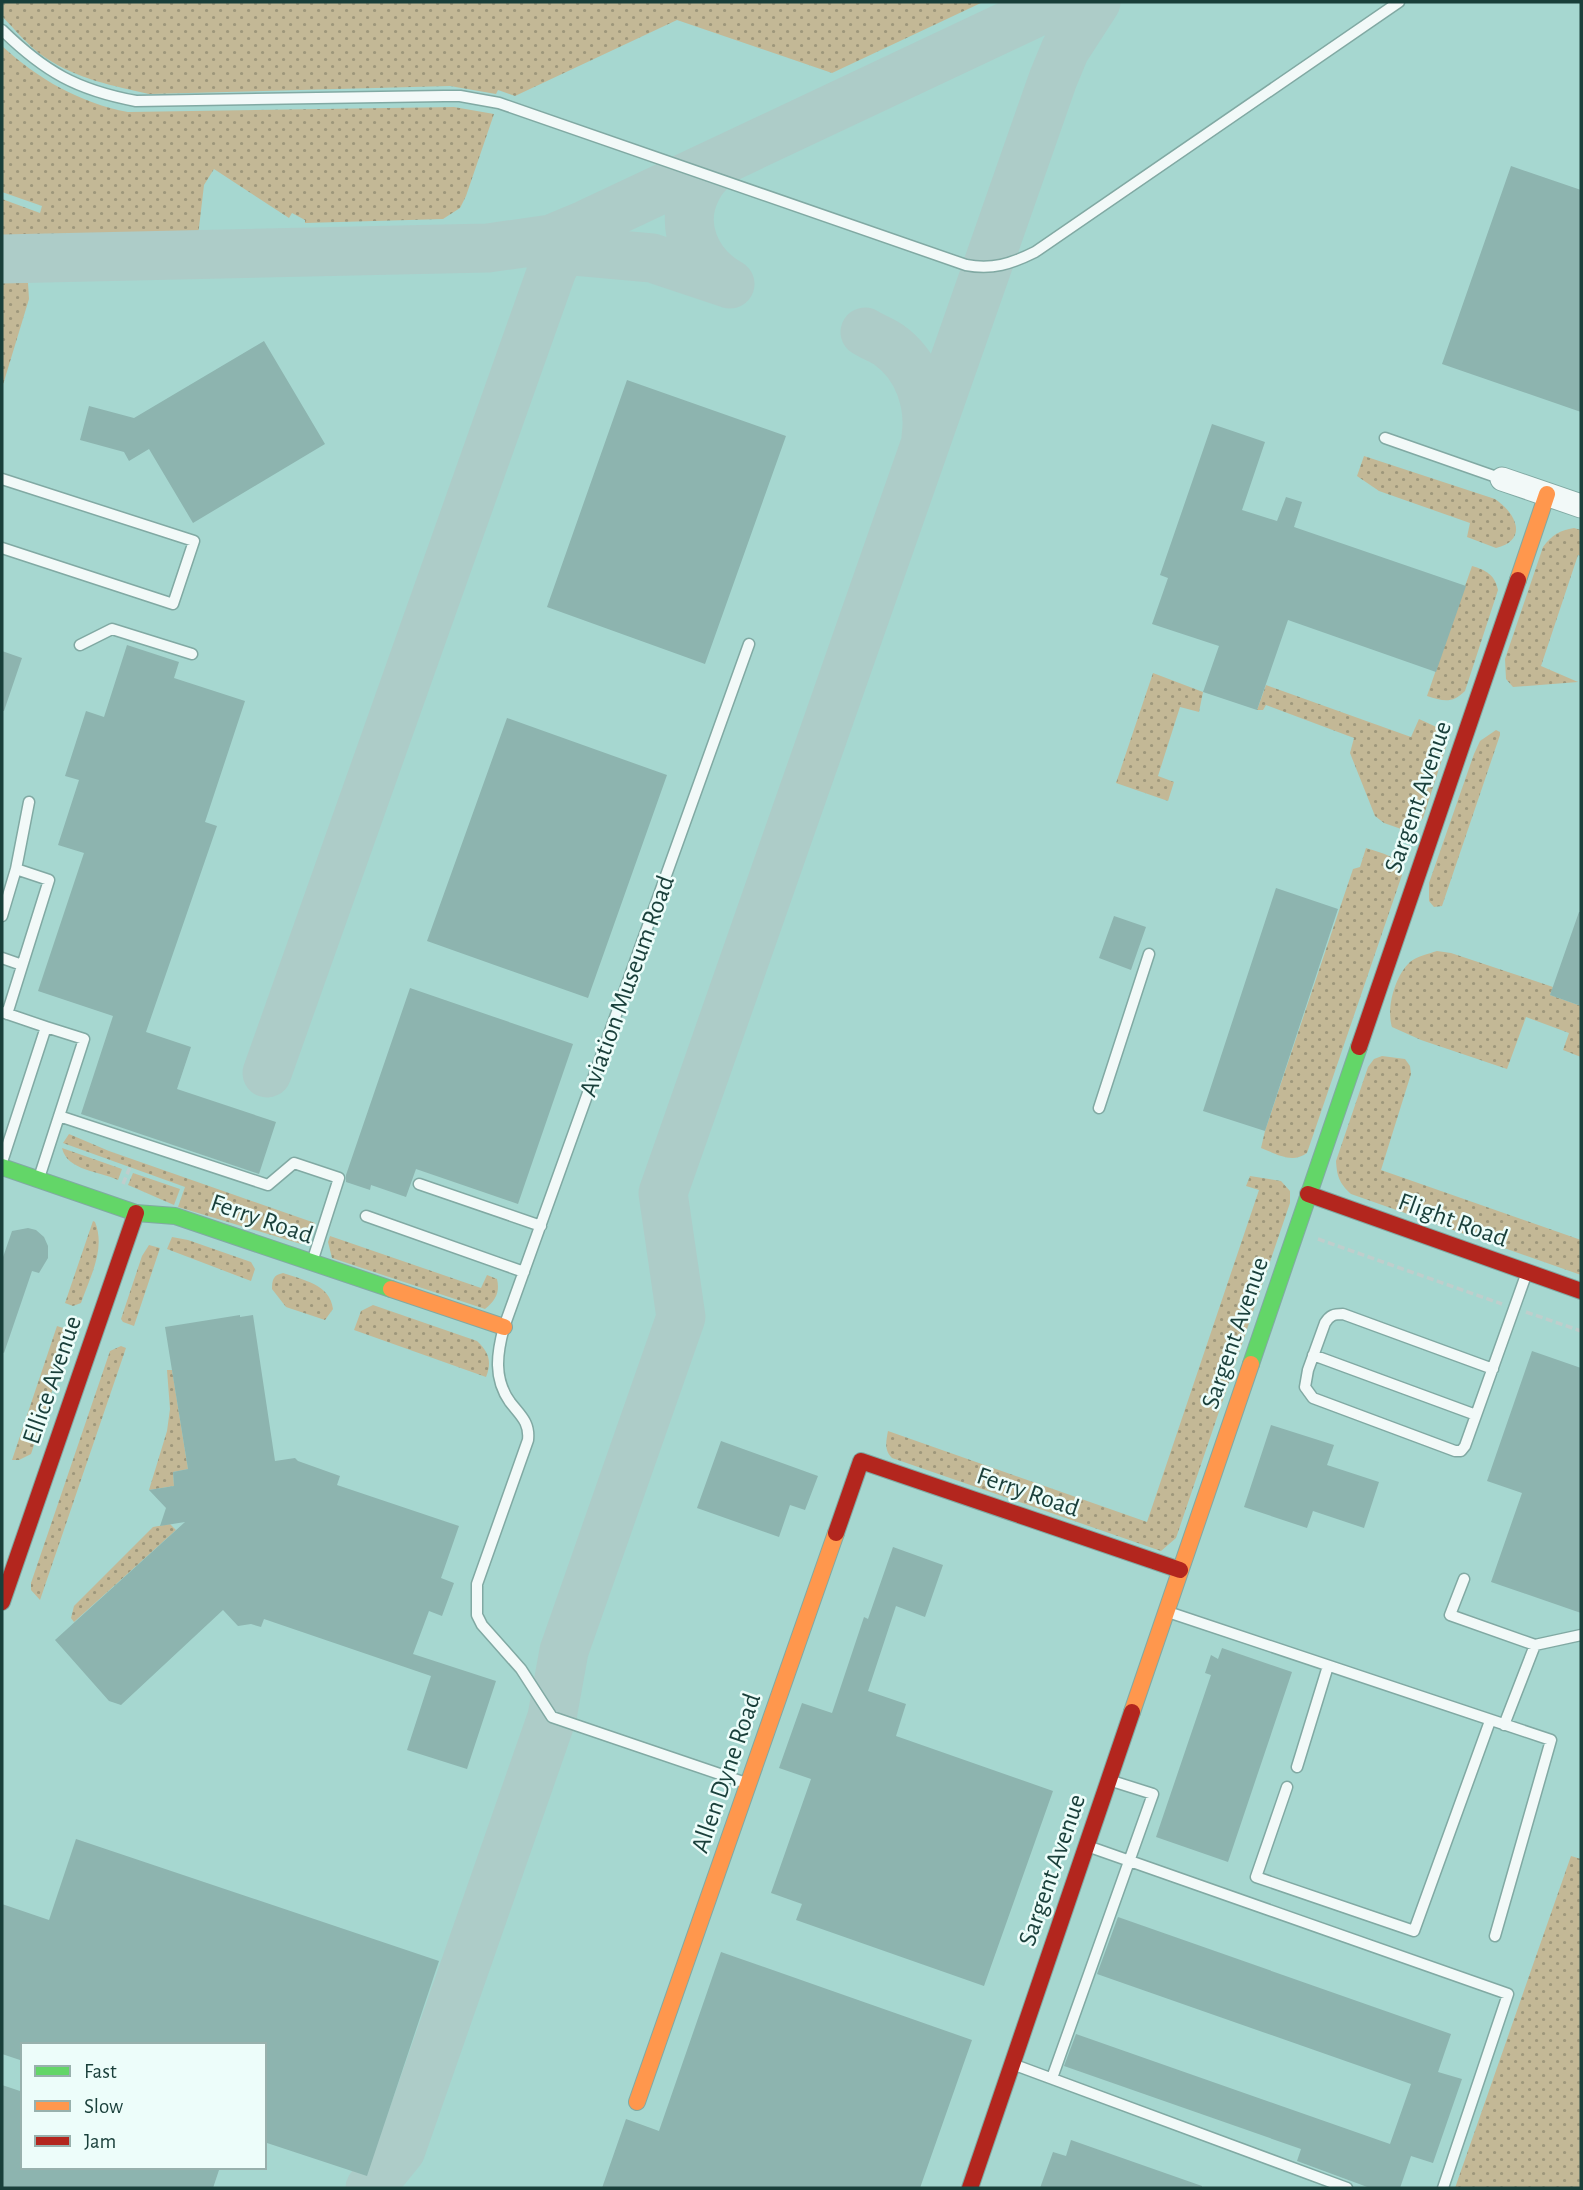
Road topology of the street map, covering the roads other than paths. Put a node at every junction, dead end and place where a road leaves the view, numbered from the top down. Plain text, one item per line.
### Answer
1 (1399, 2) edge
2 (2, 30) edge
3 (1385, 438) dead end
4 (2, 479) edge
5 (1502, 479) joint
6 (1547, 494) junction
7 (1581, 506) edge
8 (2, 548) edge
9 (749, 644) dead end
10 (80, 645) dead end
11 (192, 653) dead end
12 (29, 802) dead end
13 (16, 869) junction
14 (2, 916) edge
15 (1149, 954) dead end
16 (2, 958) edge
17 (22, 965) junction
18 (4, 1013) edge
19 (46, 1027) junction
20 (1099, 1108) dead end
21 (59, 1116) junction
22 (2, 1162) edge
23 (2, 1167) edge
24 (38, 1180) junction
25 (419, 1184) dead end
26 (1308, 1194) junction
27 (136, 1213) junction
28 (366, 1216) dead end
29 (541, 1226) junction
30 (312, 1262) junction
31 (524, 1272) junction
32 (1527, 1272) junction
33 (1581, 1292) edge
34 (504, 1327) junction
35 (1313, 1355) junction
36 (1493, 1369) junction
37 (1476, 1415) junction
38 (861, 1461) joint
39 (1180, 1570) junction
40 (1464, 1579) dead end
41 (2, 1602) edge
42 (1166, 1611) junction
43 (1581, 1635) edge
44 (1535, 1645) junction
45 (1328, 1666) junction
46 (1490, 1721) junction
47 (1504, 1726) junction
48 (1297, 1767) dead end
49 (1108, 1780) junction
50 (748, 1784) junction
51 (1287, 1787) dead end
52 (1086, 1845) junction
53 (1131, 1861) junction
54 (1495, 1936) dead end
55 (1013, 2064) junction
56 (1052, 2078) junction
57 (637, 2102) dead end
58 (970, 2188) edge
59 (1347, 2188) edge
60 (1443, 2188) edge

1 - 2 lane
3 - 5 lane
4 - 8 lane
5 - 6 street
6 - 7 street
6 - 26 street, Sargent Avenue
9 - 29 lane, Aviation Museum Road
10 - 11 lane
12 - 13 lane
13 - 14 lane
13 - 17 lane
15 - 20 lane
16 - 17 lane
17 - 18 lane
18 - 19 lane
19 - 21 lane
19 - 22 lane
21 - 24 lane
21 - 30 lane
23 - 24 street, Ferry Road
24 - 27 street, Ferry Road
25 - 29 lane
26 - 32 street, Flight Road
26 - 39 street, Sargent Avenue
27 - 30 street, Ferry Road
27 - 41 street, Ellice Avenue
28 - 31 lane
29 - 31 lane, Aviation Museum Road
30 - 34 street, Ferry Road
31 - 34 lane, Aviation Museum Road
32 - 33 street, Flight Road
32 - 36 lane
34 - 50 lane, Aviation Museum Road
35 - 36 lane
35 - 37 lane
35 - 37 lane
36 - 37 lane
38 - 39 street, Ferry Road
38 - 50 street, Allen Dyne Road
39 - 42 street, Sargent Avenue
40 - 44 lane
42 - 45 lane
42 - 49 street, Sargent Avenue
43 - 44 lane
44 - 47 lane
45 - 46 lane
45 - 48 lane
46 - 47 lane
46 - 51 lane
47 - 54 lane
49 - 52 street, Sargent Avenue
49 - 53 lane
50 - 57 street, Allen Dyne Road
52 - 53 lane
52 - 55 street, Sargent Avenue
53 - 56 lane
53 - 60 lane
55 - 56 lane
55 - 58 street, Sargent Avenue
56 - 59 lane

